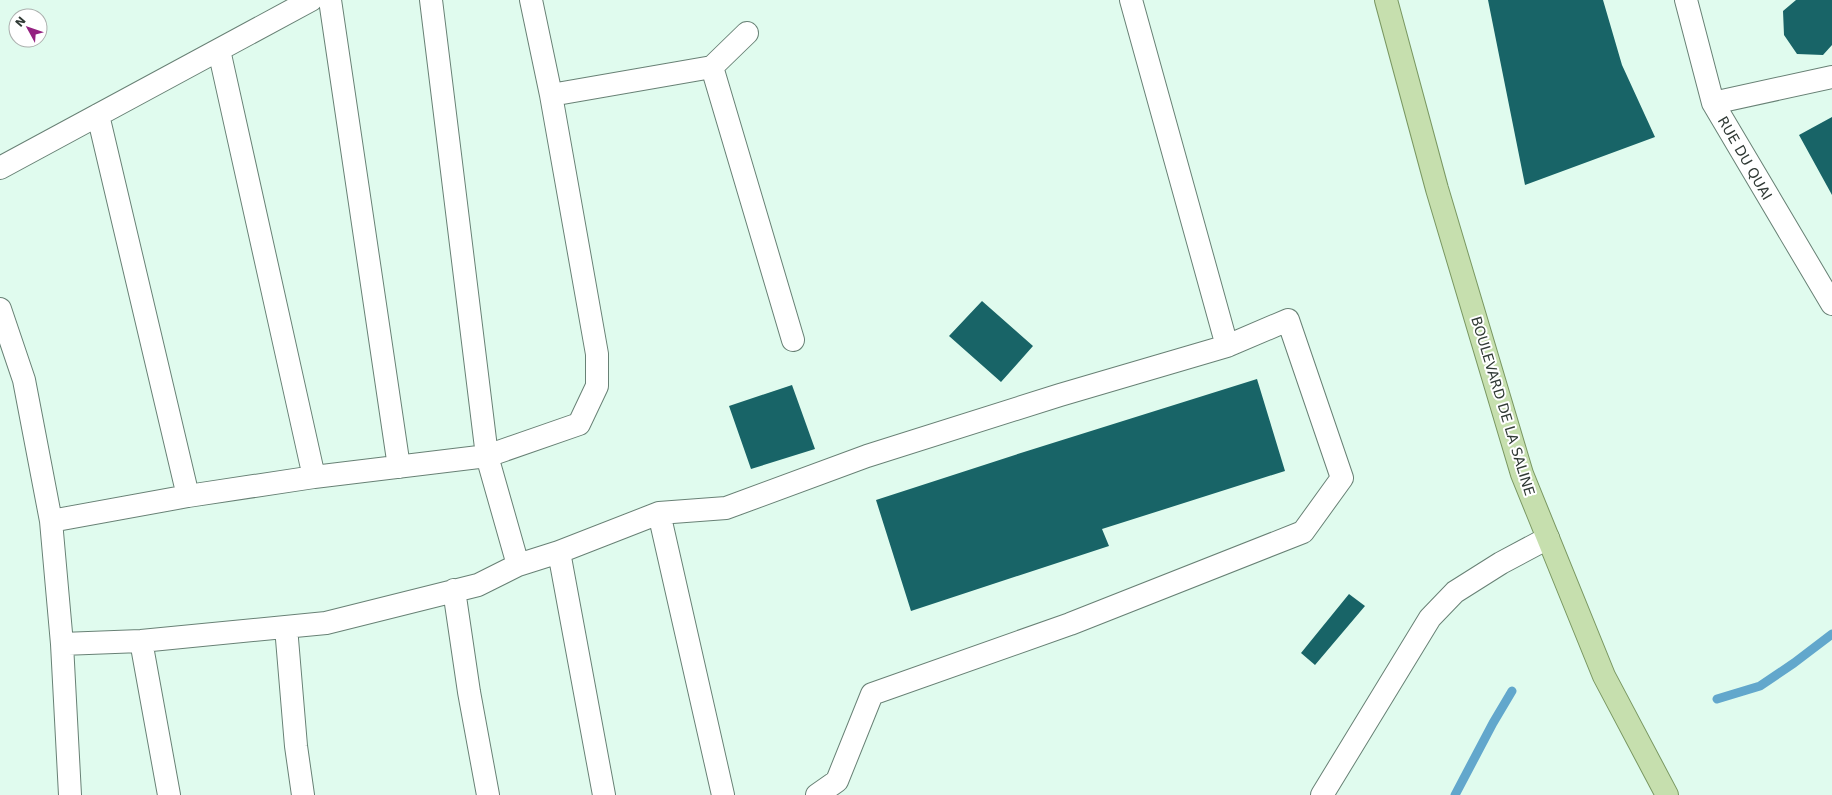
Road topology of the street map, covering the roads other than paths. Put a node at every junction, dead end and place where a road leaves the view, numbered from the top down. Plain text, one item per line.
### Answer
1 (311, 0) edge
2 (330, 0) edge
3 (431, 0) edge
4 (531, 0) edge
5 (1131, 0) edge
6 (1386, 0) edge
7 (1686, 0) edge
8 (747, 33) dead end
9 (219, 50) junction
10 (712, 67) junction
11 (1832, 78) edge
12 (551, 95) junction
13 (1713, 103) junction
14 (98, 115) junction
15 (0, 168) edge
16 (1832, 304) edge
17 (0, 309) edge
18 (793, 340) dead end
19 (1226, 346) junction
20 (487, 456) junction
21 (399, 467) junction
22 (314, 477) junction
23 (188, 496) junction
24 (660, 512) junction
25 (51, 522) junction
26 (1548, 538) junction
27 (558, 552) junction
28 (518, 565) junction
29 (454, 590) junction
30 (286, 627) junction
31 (141, 641) junction
32 (62, 644) junction
33 (838, 788) edge
34 (70, 795) edge
35 (169, 795) edge
36 (302, 795) edge
37 (488, 795) edge
38 (604, 795) edge
39 (723, 795) edge
40 (817, 795) edge
41 (1322, 795) edge
42 (1667, 795) edge

1 - 9 street
2 - 21 street
3 - 20 street
4 - 12 street
5 - 19 street
6 - 26 main road, BOULEVARD DE LA SALINE
7 - 13 street, RUE DU QUAI
8 - 10 street
9 - 14 street
9 - 22 street
10 - 12 street
10 - 18 street
11 - 13 street
12 - 20 street
13 - 16 street, RUE DU QUAI
14 - 15 street
14 - 23 street
17 - 25 street
19 - 24 street
19 - 33 street
20 - 21 street
20 - 28 street
21 - 22 street
22 - 23 street
23 - 25 street
24 - 27 street
24 - 39 street
25 - 32 street
26 - 41 street
26 - 42 main road, BOULEVARD DE LA SALINE
27 - 28 street
27 - 38 street
28 - 29 street
29 - 30 street
29 - 37 street
30 - 31 street
30 - 36 street
31 - 32 street
31 - 35 street
32 - 34 street
33 - 40 street

